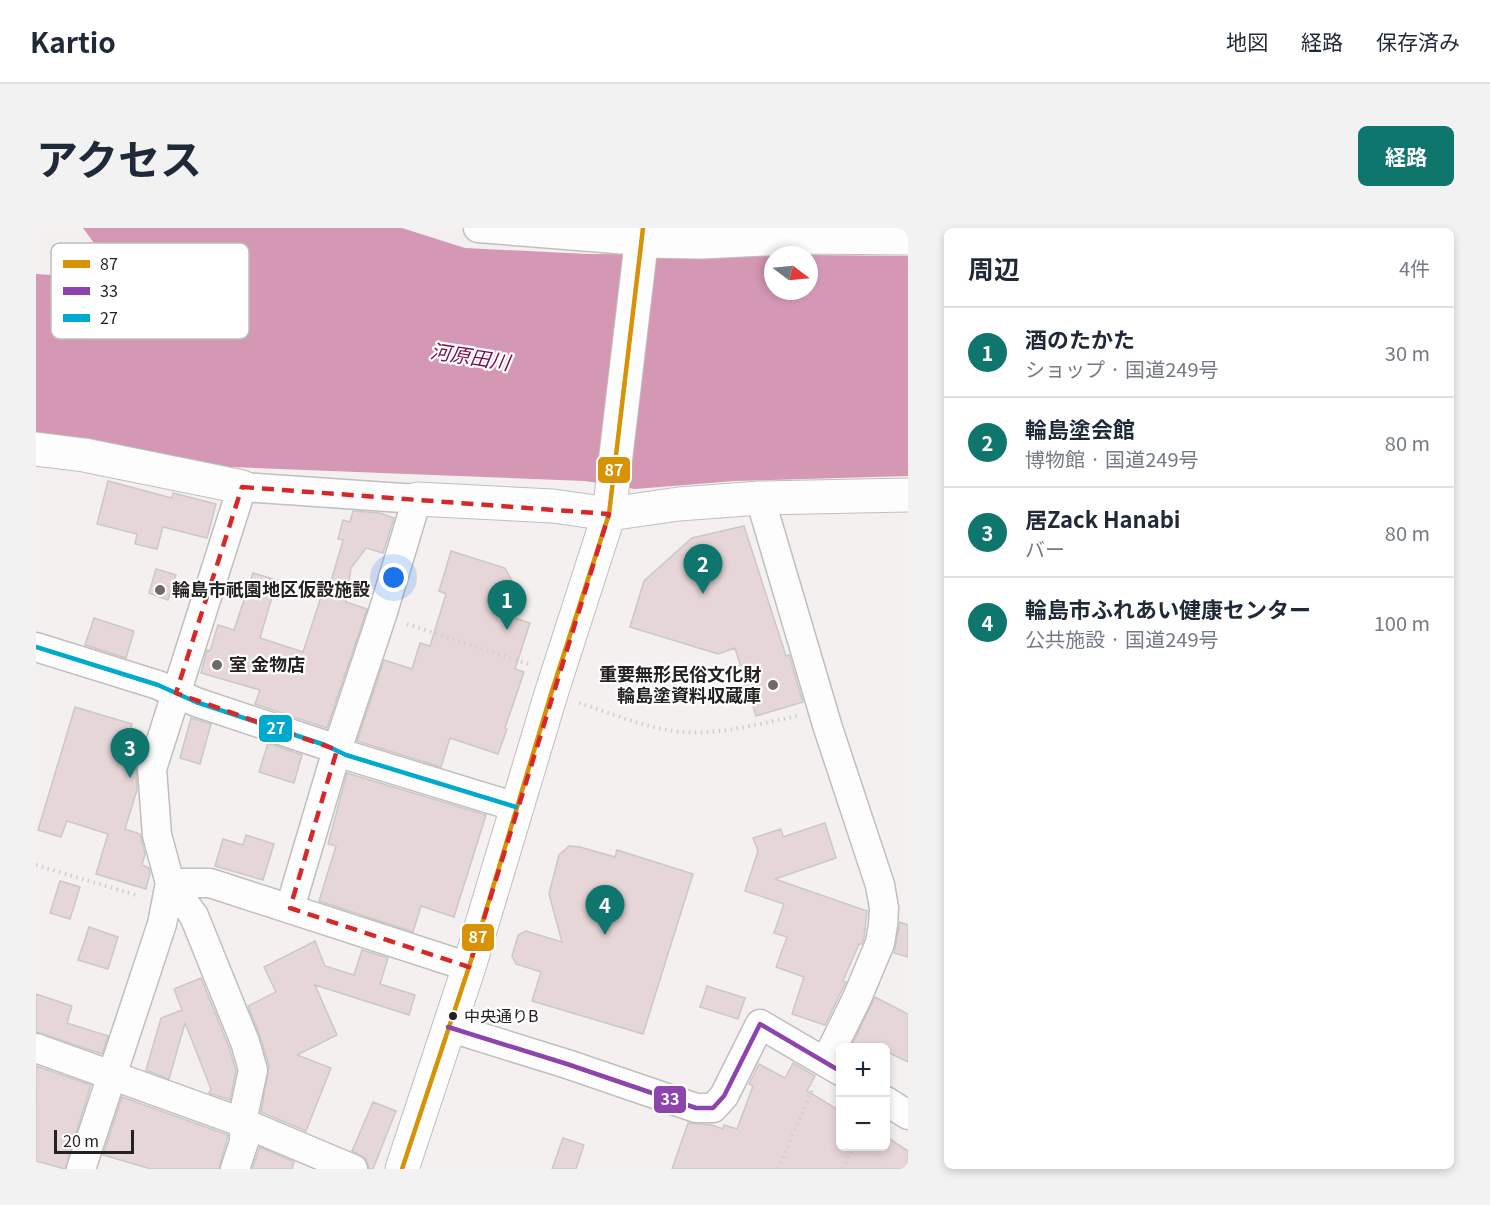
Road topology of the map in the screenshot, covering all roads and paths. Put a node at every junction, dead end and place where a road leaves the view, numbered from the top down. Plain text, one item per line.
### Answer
1 (478, 228) edge
2 (808, 233) edge
3 (642, 238) edge
4 (908, 238) edge
5 (36, 449) edge
6 (242, 487) junction
7 (908, 495) edge
8 (417, 498) junction
9 (760, 498) junction
10 (611, 502) junction
11 (382, 615) junction
12 (36, 647) edge
13 (535, 666) dead end
14 (176, 693) junction
15 (576, 702) dead end
16 (823, 711) junction
17 (337, 750) junction
18 (516, 807) junction
19 (36, 865) edge
20 (168, 893) junction
21 (290, 908) junction
22 (468, 967) junction
23 (448, 1027) junction
24 (36, 1048) edge
25 (833, 1066) edge
26 (113, 1076) junction
27 (890, 1104) edge
28 (908, 1115) edge
29 (244, 1123) junction
30 (852, 1151) edge
31 (81, 1169) edge
32 (235, 1169) edge
33 (353, 1169) edge
34 (402, 1169) edge
35 (778, 1169) edge
36 (843, 1169) edge

1 - 3 street
2 - 3 main road
2 - 4 main road
3 - 10 main road
5 - 6 main road
6 - 8 street
6 - 14 street
7 - 9 main road
8 - 10 main road
8 - 11 street
9 - 10 main road
9 - 16 street
10 - 18 main road
11 - 13 path
11 - 17 street
12 - 14 street
14 - 17 street
14 - 20 street
15 - 16 path
16 - 25 street
17 - 18 street
17 - 21 street
18 - 22 main road
19 - 20 path
20 - 21 street
20 - 26 street
20 - 29 street
21 - 22 street
22 - 23 main road
23 - 25 street
23 - 34 main road
24 - 26 street
25 - 35 path
26 - 29 street
26 - 31 street
27 - 28 street
29 - 32 street
29 - 33 street
30 - 36 path

